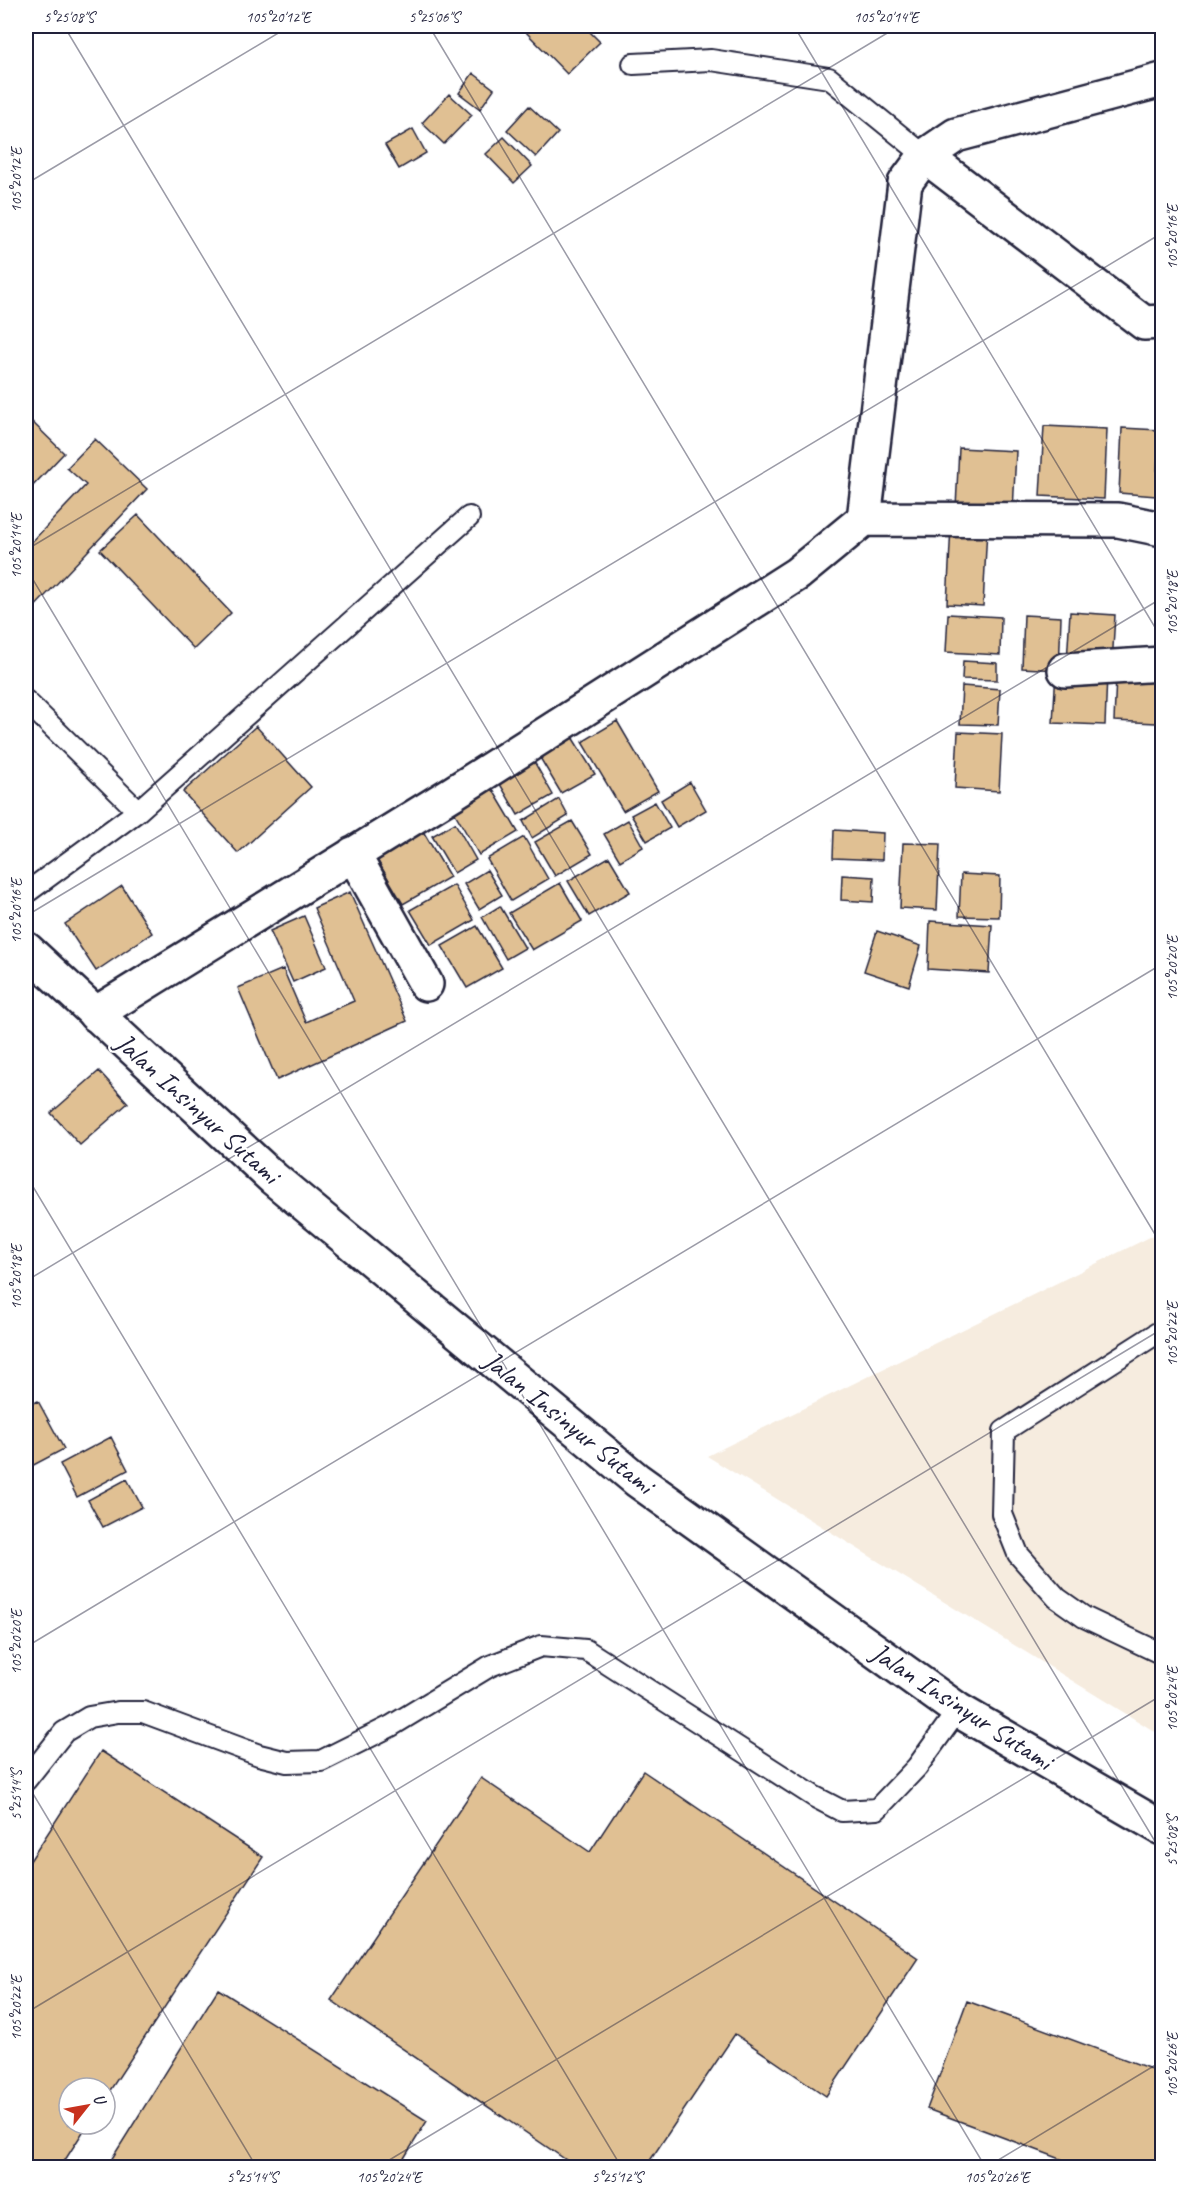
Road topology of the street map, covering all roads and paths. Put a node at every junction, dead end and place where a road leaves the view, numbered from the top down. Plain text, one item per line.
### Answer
1 (633, 64) dead end
2 (1162, 80) edge
3 (925, 156) junction
4 (1162, 322) edge
5 (470, 518) dead end
6 (864, 519) junction
7 (1162, 529) edge
8 (1162, 664) edge
9 (1065, 670) dead end
10 (26, 701) edge
11 (138, 811) junction
12 (353, 854) junction
13 (26, 893) edge
14 (28, 957) edge
15 (426, 984) dead end
16 (95, 1014) junction
17 (1162, 1330) edge
18 (1162, 1654) edge
19 (958, 1710) junction
20 (26, 1779) edge
21 (1162, 1828) edge

1 - 3 lane
2 - 3 main road
3 - 4 main road
3 - 6 main road
5 - 11 lane
6 - 7 main road
6 - 12 main road
8 - 9 main road
10 - 11 lane
11 - 13 lane
12 - 15 main road
12 - 16 main road
14 - 16 main road, Jalan Insinyur Sutami
16 - 19 main road, Jalan Insinyur Sutami
17 - 18 lane
19 - 20 lane
19 - 21 main road, Jalan Insinyur Sutami

